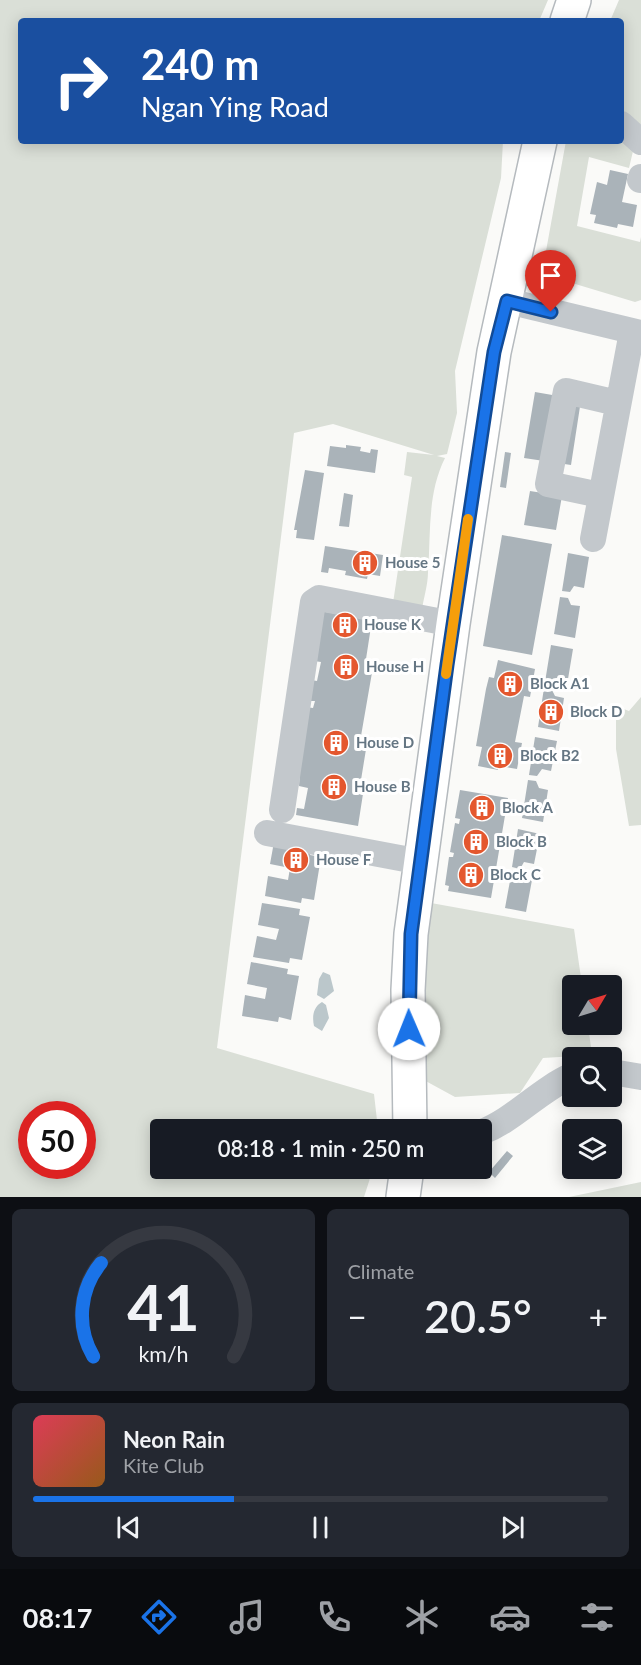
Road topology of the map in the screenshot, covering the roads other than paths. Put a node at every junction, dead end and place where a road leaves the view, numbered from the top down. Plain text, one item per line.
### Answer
1 (574, 0) edge
2 (568, 18) edge
3 (624, 127) edge
4 (641, 142) edge
5 (539, 144) edge
6 (507, 301) junction
7 (637, 333) edge
8 (617, 404) junction
9 (600, 495) junction
10 (593, 539) dead end
11 (453, 624) junction
12 (282, 810) dead end
13 (267, 833) dead end
14 (421, 862) junction
15 (622, 1074) edge
16 (641, 1077) edge
17 (562, 1081) edge
18 (410, 1119) edge
19 (492, 1127) edge
20 (405, 1179) edge
21 (403, 1197) edge

1 - 2 main road
3 - 4 street
5 - 6 main road
6 - 7 street
6 - 11 main road
7 - 8 street
8 - 9 street
8 - 9 street
9 - 10 street
11 - 12 street
11 - 14 main road
13 - 14 street
14 - 18 main road
15 - 16 street
17 - 19 street
20 - 21 main road

